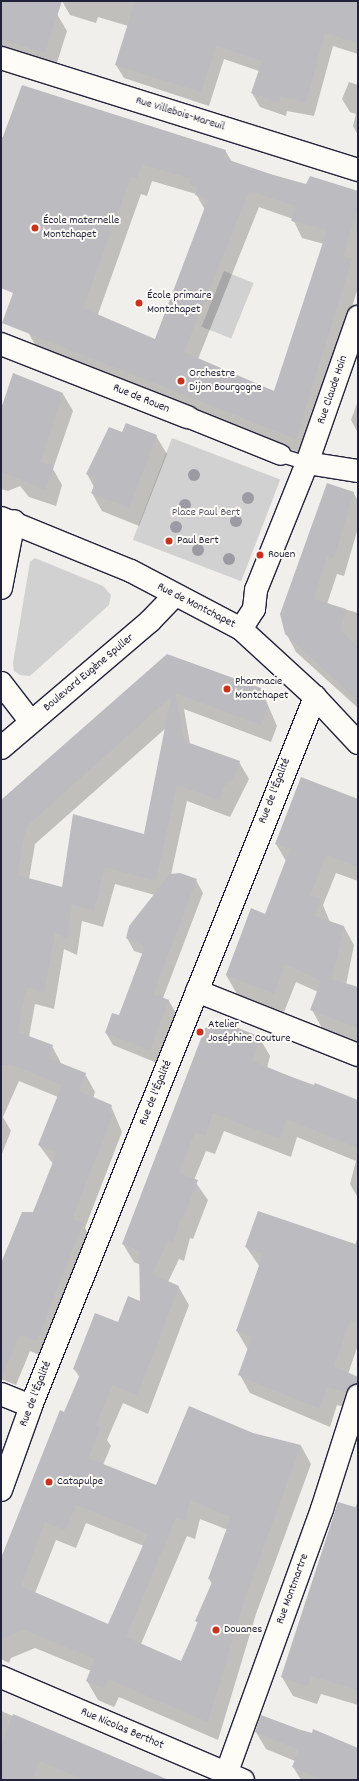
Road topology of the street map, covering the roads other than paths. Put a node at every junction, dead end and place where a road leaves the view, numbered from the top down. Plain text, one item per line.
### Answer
1 (1, 58) edge
2 (358, 170) edge
3 (358, 317) edge
4 (1, 344) edge
5 (187, 417) joint
6 (281, 455) joint
7 (307, 463) junction
8 (358, 471) edge
9 (7, 520) edge
10 (1, 588) edge
11 (175, 596) junction
12 (241, 629) junction
13 (1, 684) edge
14 (314, 697) junction
15 (31, 722) junction
16 (358, 743) edge
17 (1, 748) edge
18 (197, 991) junction
19 (358, 1055) edge
20 (1, 1394) edge
21 (357, 1398) edge
22 (31, 1406) junction
23 (1, 1490) edge
24 (1, 1678) edge
25 (231, 1778) edge

1 - 2 street, Rue Villebois-Mareuil
3 - 7 street, Rue Claude Hoin
4 - 5 street, Rue de Rouen
5 - 6 street, Rue de Rouen
6 - 7 lane
7 - 8 street
7 - 12 street
9 - 10 street
9 - 11 street, Rue de Montchapet
11 - 12 street, Rue de Montchapet
11 - 15 street, Boulevard Eugène Spuller
12 - 14 street, Rue de Montchapet
13 - 15 street
14 - 16 street, Rue de Montchapet
14 - 18 street, Rue de l'Égalité
15 - 17 street, Boulevard Eugène Spuller
18 - 19 street
18 - 22 street, Rue de l'Égalité
20 - 22 street
21 - 25 street, Rue Montmartre
22 - 23 street, Rue de l'Égalité
24 - 25 street, Rue Nicolas Berthot

